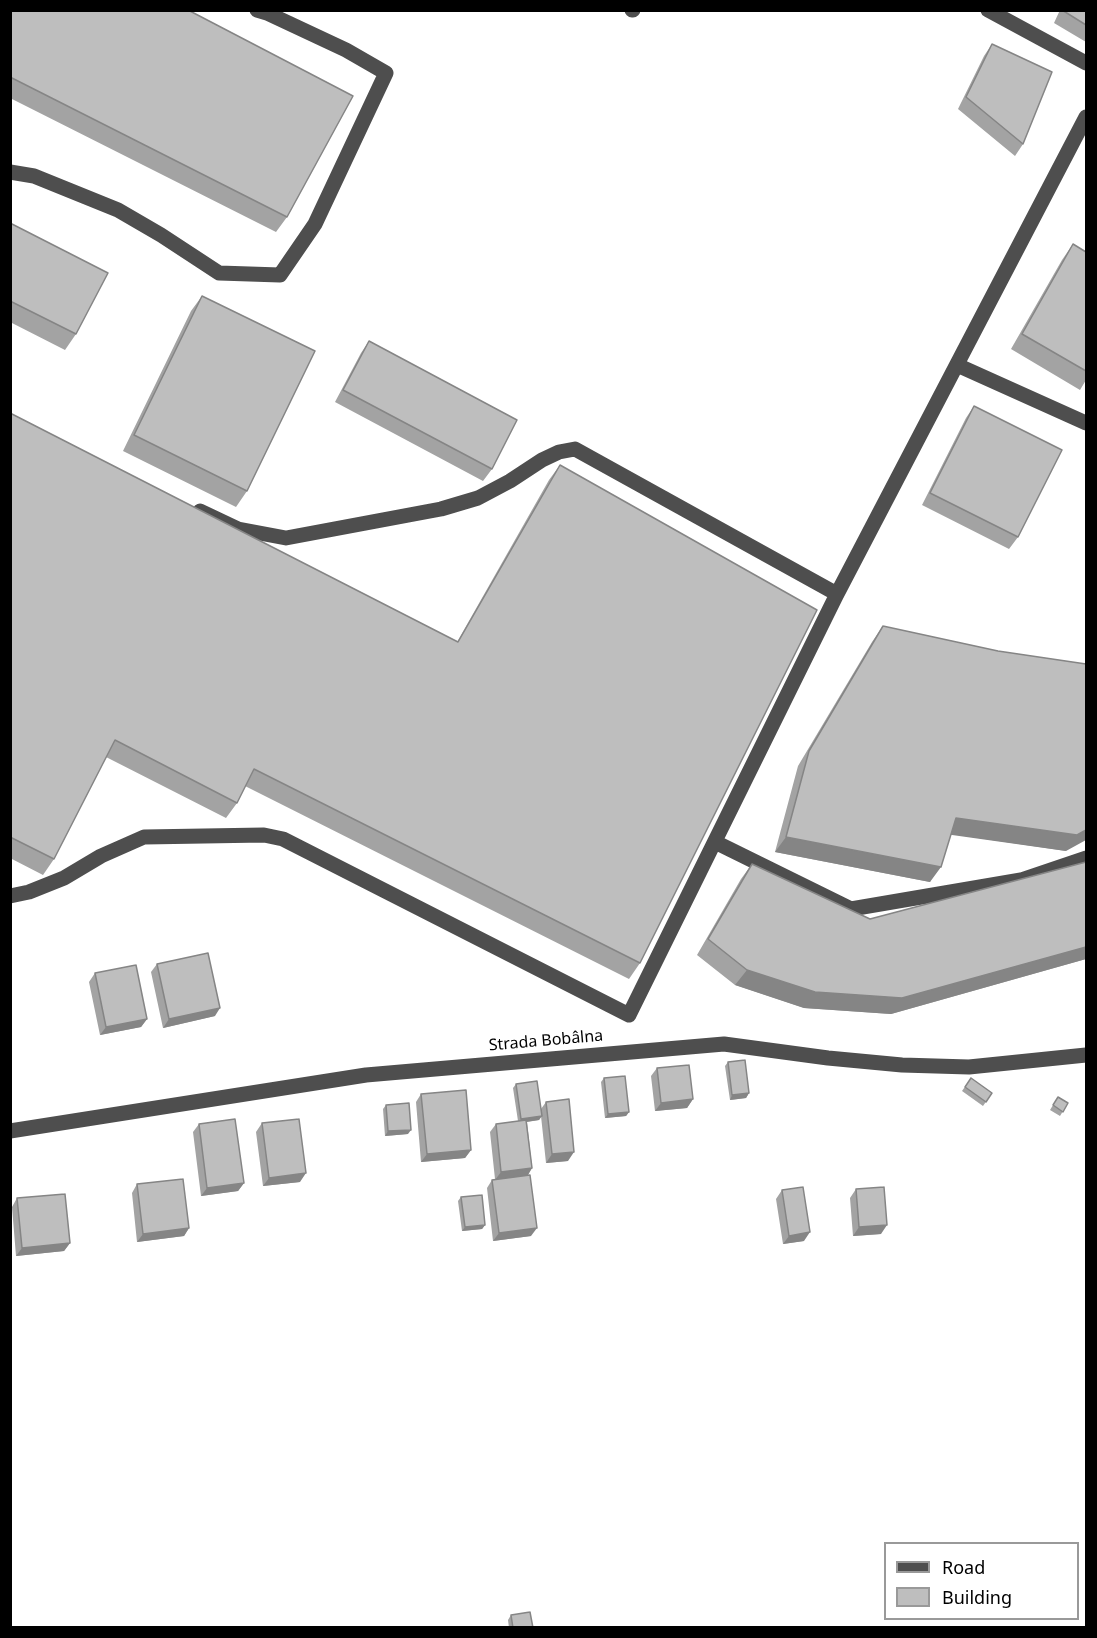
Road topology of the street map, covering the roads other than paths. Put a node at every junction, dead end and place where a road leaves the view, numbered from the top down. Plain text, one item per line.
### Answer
1 (257, 10) edge
2 (988, 10) edge
3 (1086, 63) edge
4 (1086, 117) edge
5 (10, 172) edge
6 (957, 365) junction
7 (1086, 423) edge
8 (184, 503) edge
9 (837, 594) junction
10 (716, 842) junction
11 (1086, 858) edge
12 (10, 896) edge
13 (1086, 1055) edge
14 (10, 1131) edge

1 - 5 street
2 - 3 street
4 - 6 street
6 - 7 street
6 - 9 street
8 - 9 street
9 - 10 street
10 - 11 street
10 - 12 street
13 - 14 street, Strada Bobâlna

